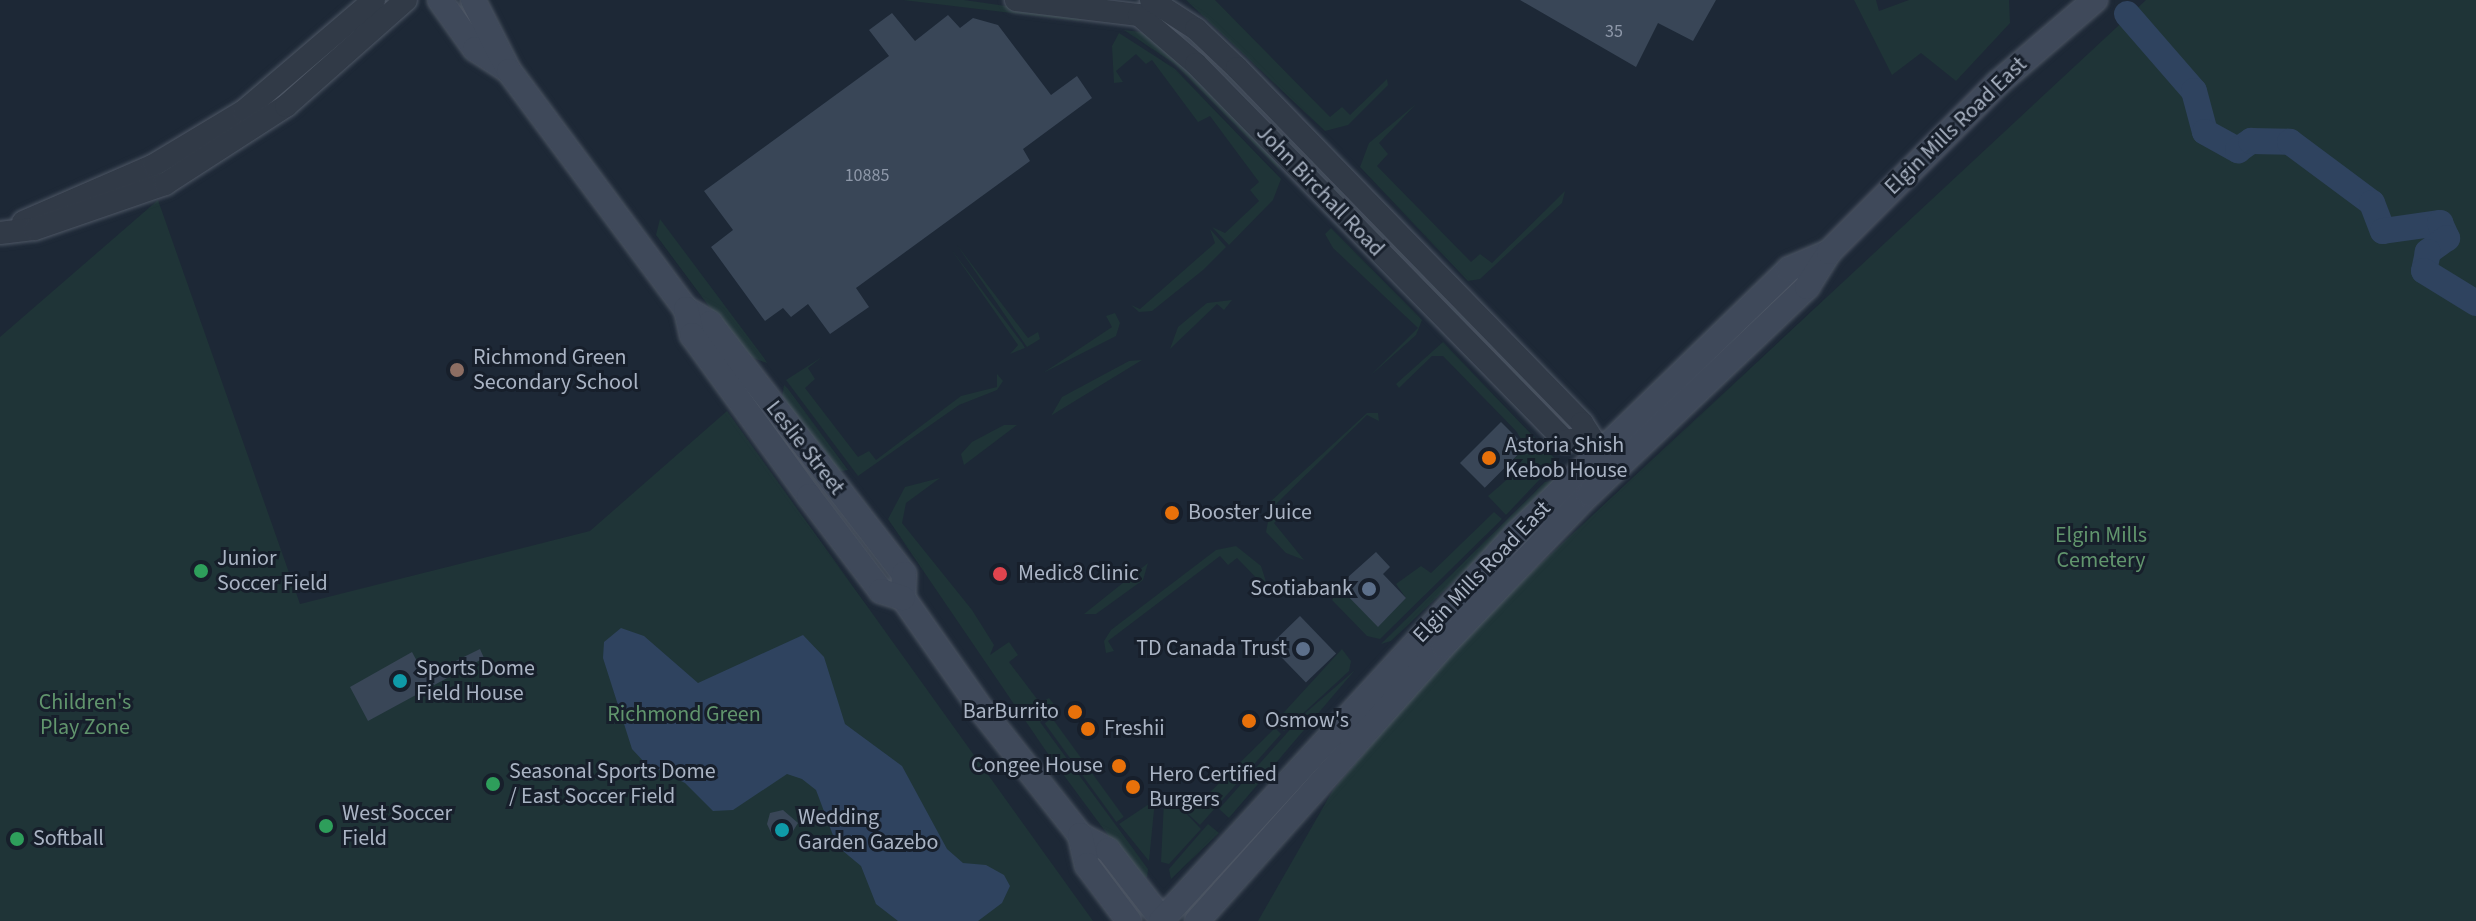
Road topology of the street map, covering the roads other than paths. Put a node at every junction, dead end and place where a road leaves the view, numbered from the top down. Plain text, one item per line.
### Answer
1 (374, 0) edge
2 (406, 0) edge
3 (440, 0) edge
4 (473, 0) edge
5 (1016, 0) edge
6 (1151, 0) edge
7 (2077, 0) edge
8 (2095, 0) edge
9 (2051, 35) junction
10 (509, 71) junction
11 (8, 230) edge
12 (1602, 452) junction
13 (1080, 835) junction
14 (1129, 921) edge
15 (1162, 921) edge
16 (1197, 921) edge

1 - 11 street
2 - 11 street
3 - 10 main road, Leslie Street
4 - 10 main road, Leslie Street
5 - 12 street, John Birchall Road
6 - 12 street, John Birchall Road
7 - 9 main road, Elgin Mills Road East
8 - 9 main road, Elgin Mills Road East
9 - 12 main road, Elgin Mills Road East
10 - 13 main road, Leslie Street
12 - 15 main road, Elgin Mills Road East
12 - 16 main road, Elgin Mills Road East
13 - 14 main road, Leslie Street
13 - 15 main road, Leslie Street

